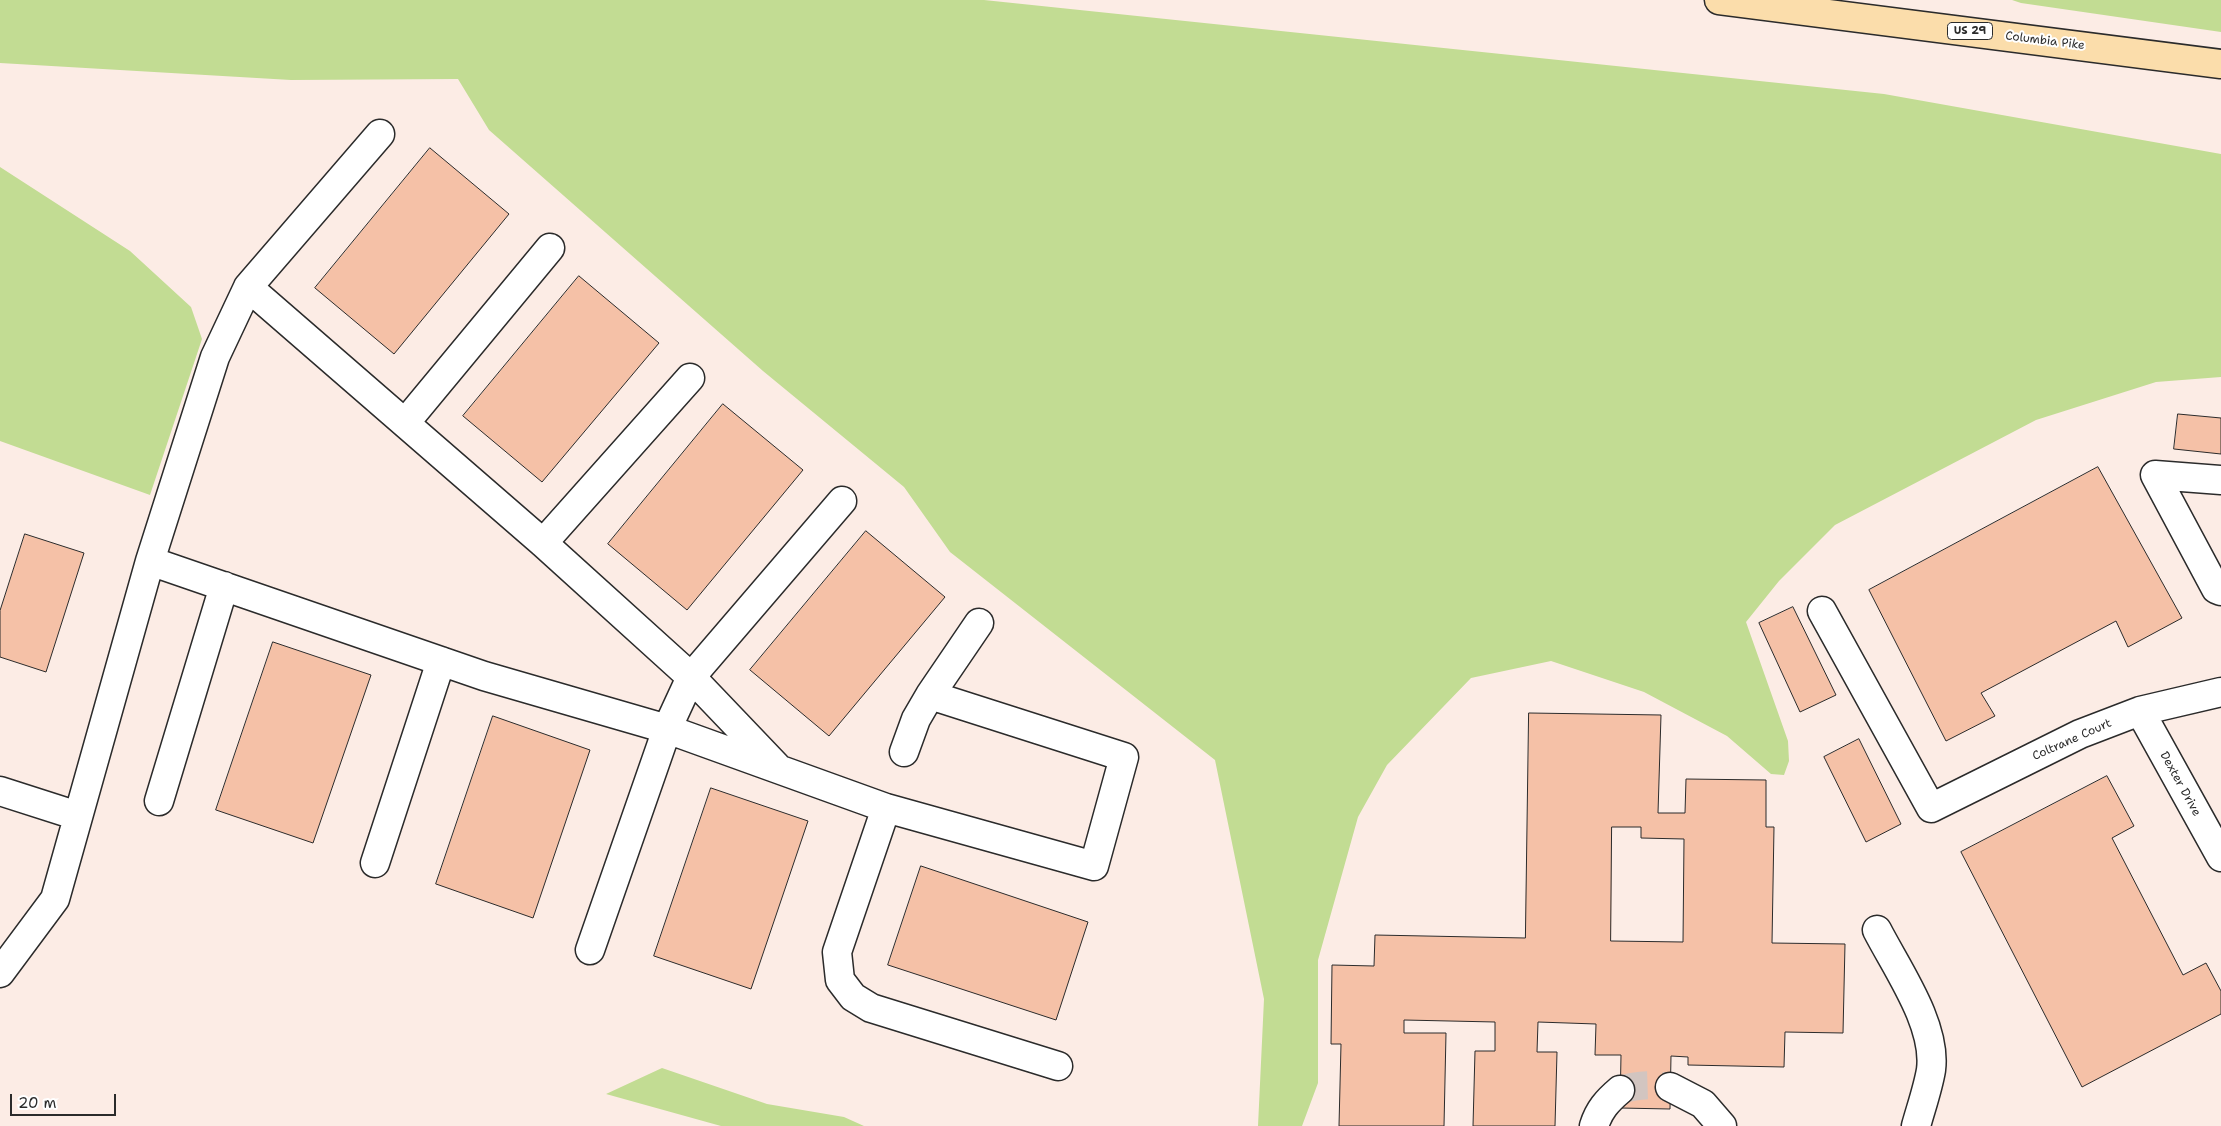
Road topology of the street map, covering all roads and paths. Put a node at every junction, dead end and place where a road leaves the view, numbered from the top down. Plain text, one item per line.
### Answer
1 (1719, 0) edge
2 (2221, 64) edge
3 (380, 134) dead end
4 (550, 248) dead end
5 (248, 287) junction
6 (690, 378) dead end
7 (405, 423) junction
8 (2221, 480) edge
9 (842, 501) dead end
10 (543, 544) junction
11 (150, 561) junction
12 (224, 586) junction
13 (2221, 591) edge
14 (1822, 611) dead end
15 (979, 623) dead end
16 (441, 661) junction
17 (691, 677) junction
18 (2221, 692) edge
19 (930, 695) junction
20 (2140, 711) junction
21 (667, 729) junction
22 (904, 752) dead end
23 (782, 772) junction
24 (0, 791) edge
25 (159, 801) dead end
26 (886, 808) junction
27 (78, 816) junction
28 (2221, 857) edge
29 (375, 863) dead end
30 (1877, 930) dead end
31 (590, 950) dead end
32 (0, 972) edge
33 (1058, 1066) dead end
34 (1670, 1087) tunnel mouth
35 (1620, 1090) tunnel mouth
36 (1594, 1126) edge
37 (1722, 1126) edge
38 (1916, 1126) edge

1 - 2 highway, Columbia Pike / US 29
3 - 5 street
4 - 7 street
5 - 7 street
5 - 11 street
6 - 10 street
7 - 10 street
8 - 13 street
9 - 17 street
10 - 17 street
11 - 12 street
11 - 27 street
12 - 16 street
12 - 25 street
14 - 20 street, Coltrane Court
15 - 19 street
16 - 21 street
16 - 29 street
17 - 21 street
17 - 23 street
18 - 20 street, Coltrane Court
19 - 22 street
19 - 26 street
20 - 28 street, Dexter Drive
21 - 23 street
21 - 31 street
23 - 26 street
24 - 27 street
26 - 33 street
27 - 32 street
30 - 38 street
34 - 37 street
35 - 36 street

